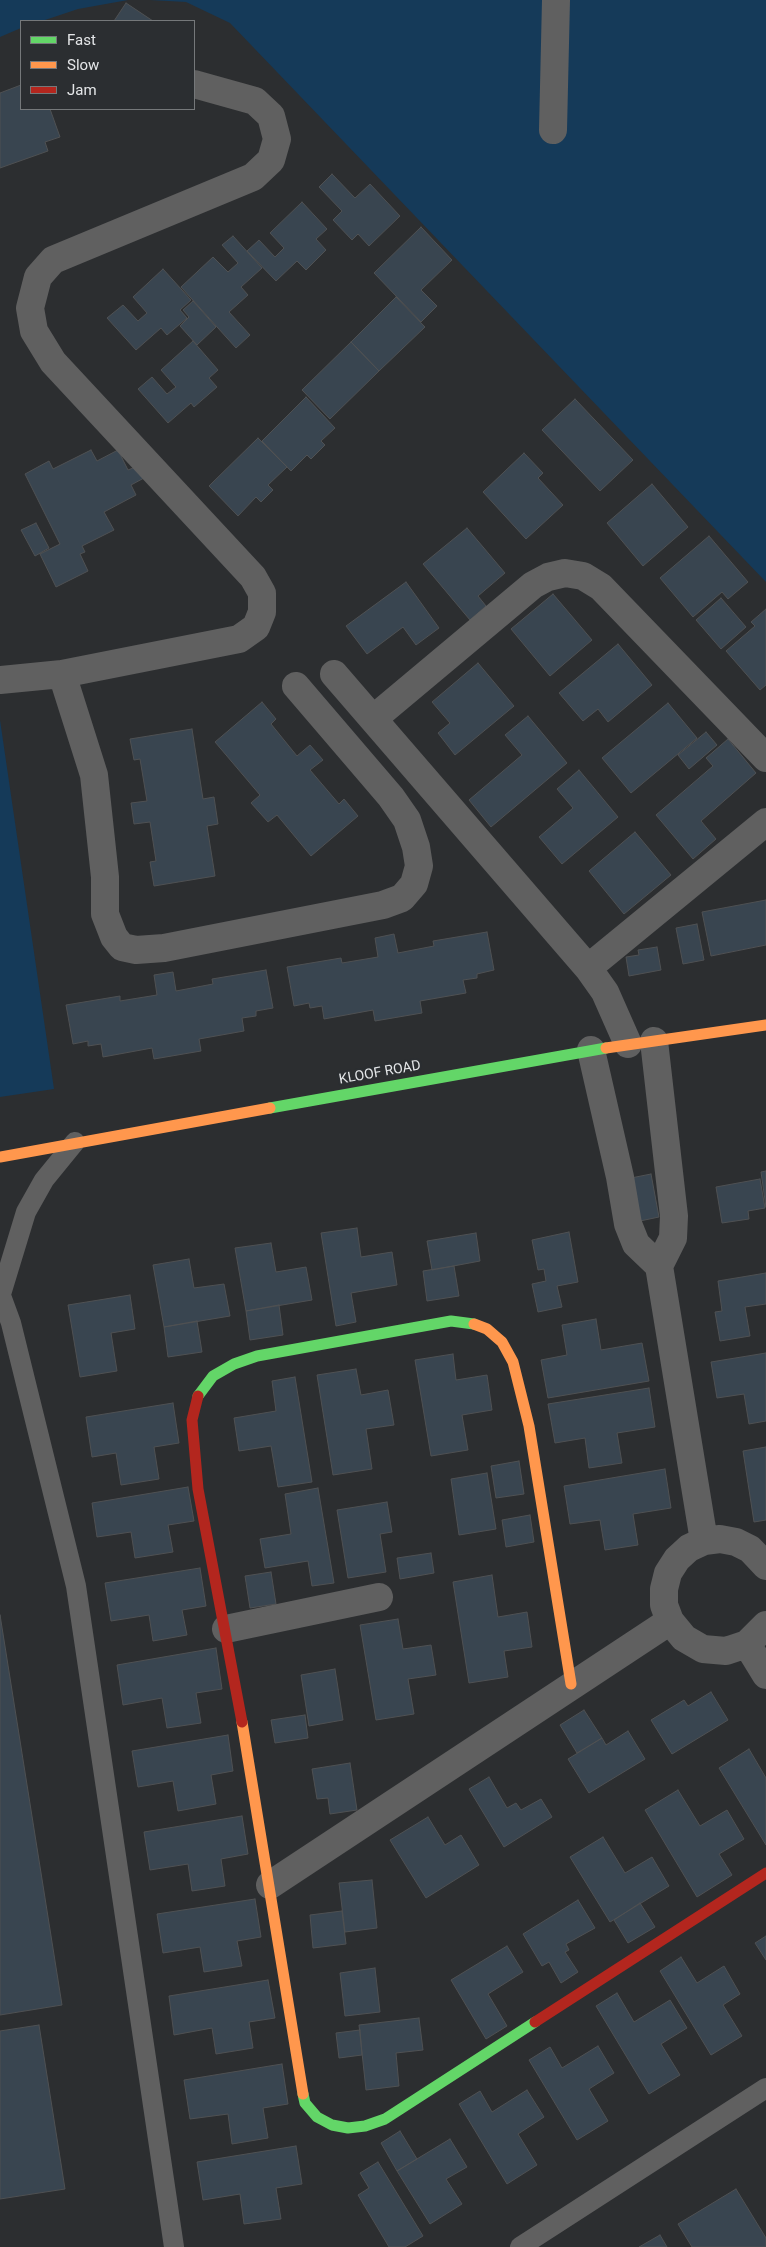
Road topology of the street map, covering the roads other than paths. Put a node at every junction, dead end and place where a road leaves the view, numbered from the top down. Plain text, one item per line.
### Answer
1 (556, 0) edge
2 (195, 84) edge
3 (553, 130) dead end
4 (62, 674) junction
5 (334, 674) dead end
6 (0, 680) edge
7 (296, 686) dead end
8 (373, 719) junction
9 (766, 758) edge
10 (766, 822) edge
11 (588, 968) junction
12 (766, 1026) edge
13 (641, 1042) junction
14 (591, 1050) junction
15 (76, 1142) junction
16 (0, 1157) edge
17 (659, 1266) junction
18 (1, 1294) edge
19 (704, 1541) junction
20 (765, 1561) edge
21 (379, 1597) dead end
22 (670, 1621) junction
23 (766, 1625) edge
24 (226, 1629) junction
25 (747, 1644) junction
26 (766, 1675) edge
27 (571, 1684) junction
28 (766, 1873) edge
29 (270, 1885) junction
30 (766, 2088) edge
31 (174, 2247) edge
32 (520, 2247) edge

1 - 3 street
2 - 4 street
4 - 6 street
4 - 7 street
5 - 8 street
8 - 9 street
8 - 11 street
10 - 11 street
11 - 13 street
12 - 13 street, KLOOF ROAD
13 - 14 street, KLOOF ROAD
13 - 17 street
14 - 15 street, KLOOF ROAD
14 - 17 street
15 - 16 street, KLOOF ROAD
15 - 18 lane
17 - 19 street
18 - 31 lane
19 - 20 street
19 - 22 street
21 - 24 street
22 - 25 street
22 - 27 street
23 - 25 street
24 - 27 street
24 - 29 street
25 - 26 street
27 - 29 street
28 - 29 street
30 - 32 lane

